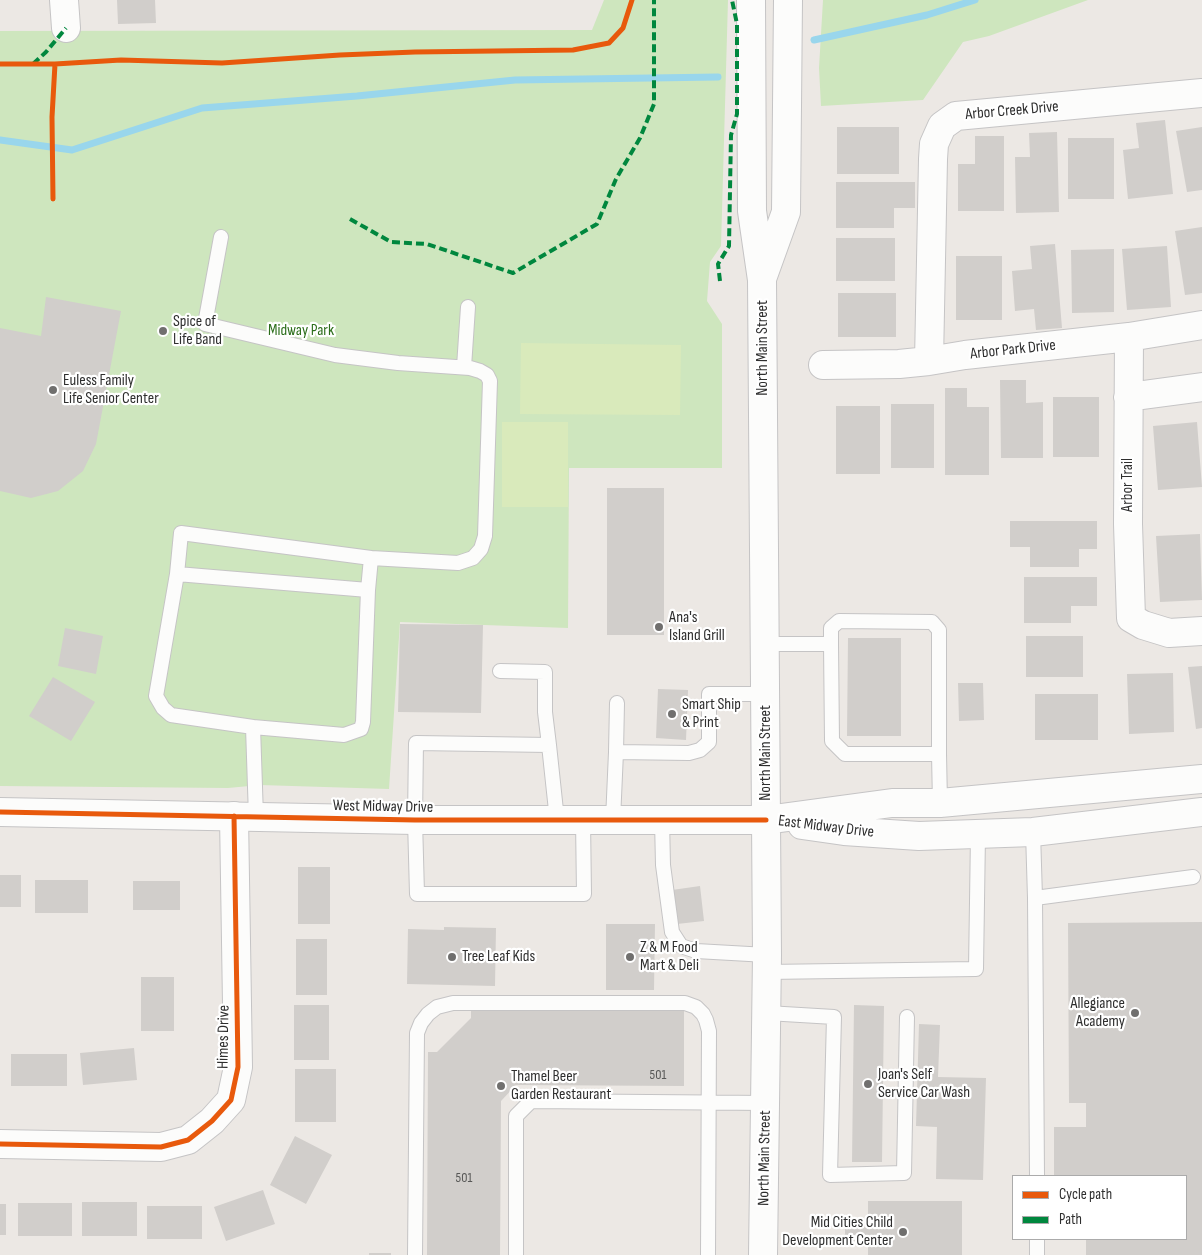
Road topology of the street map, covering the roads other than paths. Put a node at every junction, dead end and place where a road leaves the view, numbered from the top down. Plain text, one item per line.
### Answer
1 (64, 0) edge
2 (752, 0) edge
3 (788, 0) edge
4 (66, 28) dead end
5 (1202, 92) edge
6 (220, 236) dead end
7 (762, 280) junction
8 (468, 307) dead end
9 (1202, 325) edge
10 (1129, 337) junction
11 (929, 361) junction
12 (823, 366) dead end
13 (464, 368) junction
14 (1202, 387) edge
15 (1128, 397) junction
16 (372, 558) junction
17 (177, 574) junction
18 (368, 590) junction
19 (1202, 632) edge
20 (765, 644) junction
21 (832, 644) junction
22 (500, 671) dead end
23 (765, 694) junction
24 (618, 703) dead end
25 (253, 727) junction
26 (549, 745) junction
27 (616, 752) junction
28 (939, 754) junction
29 (1202, 779) edge
30 (940, 803) junction
31 (0, 812) edge
32 (1202, 812) edge
33 (245, 817) junction
34 (415, 820) junction
35 (570, 820) junction
36 (614, 820) junction
37 (662, 820) junction
38 (766, 820) junction
39 (1034, 832) junction
40 (978, 834) junction
41 (1193, 877) dead end
42 (1036, 898) junction
43 (767, 963) junction
44 (767, 1013) junction
45 (907, 1017) dead end
46 (708, 1102) junction
47 (766, 1103) junction
48 (0, 1144) edge
49 (1037, 1175) edge
50 (1037, 1240) edge
51 (415, 1255) edge
52 (516, 1255) edge
53 (708, 1255) edge
54 (763, 1255) edge
55 (1038, 1255) edge

1 - 4 street
2 - 7 street, North Main Street
3 - 7 street, North Main Street
5 - 11 street, Arbor Creek Drive
6 - 13 lane
7 - 20 street, North Main Street
8 - 13 lane
9 - 10 street, Arbor Park Drive
10 - 11 street, Arbor Park Drive
10 - 15 street, Arbor Trail
11 - 12 street, Arbor Park Drive
13 - 16 lane
14 - 15 street
15 - 19 street, Arbor Trail
16 - 17 lane
16 - 18 lane
17 - 18 lane
17 - 25 lane
18 - 25 lane
20 - 21 lane
20 - 23 street, North Main Street
21 - 28 lane
21 - 28 lane
22 - 26 lane
23 - 27 lane
23 - 38 street, North Main Street
24 - 27 lane
25 - 33 lane
26 - 34 lane
26 - 35 lane
27 - 36 lane
28 - 30 lane
29 - 30 street, East Midway Drive
30 - 38 street, East Midway Drive
31 - 33 street, West Midway Drive
32 - 39 street, East Midway Drive
33 - 34 street, West Midway Drive
33 - 48 street, Himes Drive
34 - 35 street, West Midway Drive
34 - 35 lane
35 - 36 street, West Midway Drive
36 - 37 street, West Midway Drive
37 - 38 street, West Midway Drive
37 - 43 lane
38 - 40 street, East Midway Drive
38 - 43 street, North Main Street
39 - 40 street, East Midway Drive
39 - 42 lane
40 - 43 lane
41 - 42 lane
42 - 49 lane
43 - 44 street, North Main Street
44 - 45 lane
44 - 47 street, North Main Street
46 - 47 lane
46 - 51 lane
46 - 52 lane
46 - 53 lane
47 - 54 street, North Main Street
50 - 55 lane

